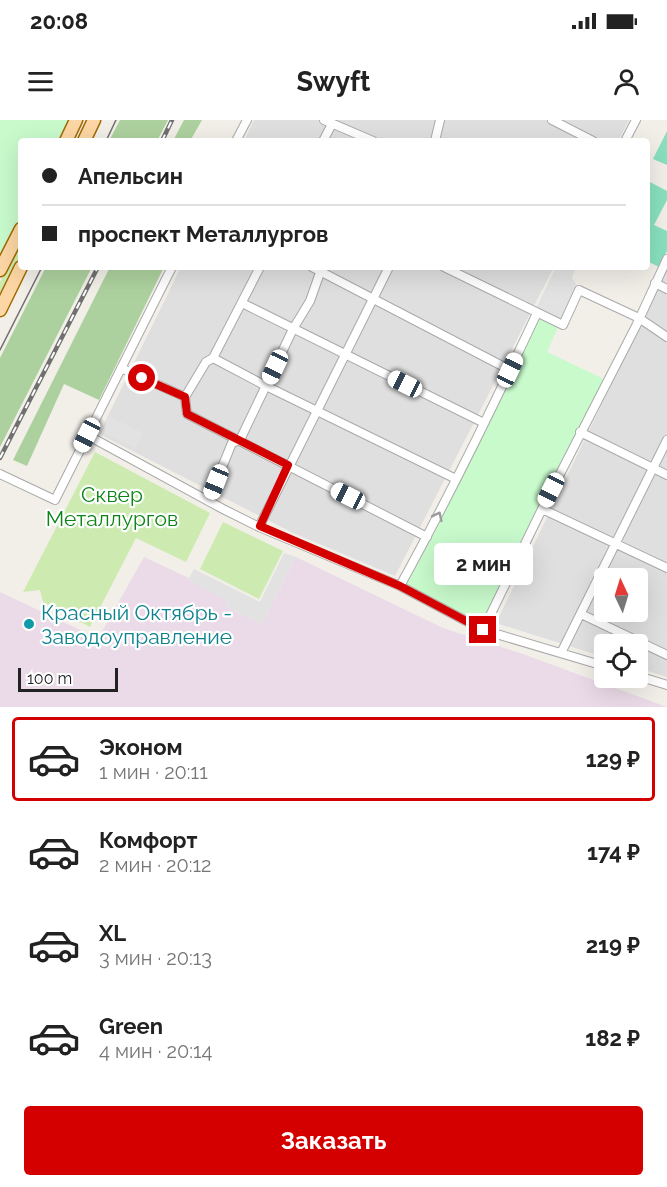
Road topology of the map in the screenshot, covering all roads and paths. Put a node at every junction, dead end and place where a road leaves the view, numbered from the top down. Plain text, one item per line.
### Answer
1 (76, 120) edge
2 (94, 120) edge
3 (247, 120) edge
4 (440, 120) edge
5 (552, 120) edge
6 (636, 120) edge
7 (328, 122) edge
8 (67, 138) edge
9 (85, 138) edge
10 (238, 138) edge
11 (324, 138) edge
12 (366, 138) edge
13 (436, 138) edge
14 (587, 138) edge
15 (627, 138) edge
16 (18, 235) edge
17 (667, 259) edge
18 (0, 270) edge
19 (20, 270) edge
20 (170, 270) edge
21 (258, 270) edge
22 (317, 270) edge
23 (322, 270) edge
24 (388, 270) edge
25 (450, 270) edge
26 (655, 283) junction
27 (667, 289) edge
28 (373, 299) junction
29 (242, 303) junction
30 (0, 310) edge
31 (537, 312) junction
32 (639, 318) junction
33 (293, 329) junction
34 (667, 337) edge
35 (345, 354) junction
36 (213, 358) junction
37 (121, 368) junction
38 (510, 370) junction
39 (266, 386) junction
40 (185, 397) junction
41 (317, 410) junction
42 (484, 423) junction
43 (580, 432) junction
44 (87, 435) junction
45 (240, 440) junction
46 (667, 440) edge
47 (288, 465) junction
48 (653, 469) junction
49 (0, 474) edge
50 (667, 475) edge
51 (456, 479) junction
52 (208, 501) junction
53 (542, 509) junction
54 (260, 526) junction
55 (427, 537) junction
56 (616, 544) junction
57 (667, 568) edge
58 (400, 586) junction
59 (581, 614) junction
60 (483, 630) junction
61 (561, 653) junction
62 (667, 655) edge
63 (594, 663) edge
64 (648, 679) edge
65 (667, 685) edge

1 - 8 main road
2 - 9 main road
3 - 10 street
4 - 13 street
5 - 14 street
6 - 15 street
7 - 11 street
7 - 12 street
16 - 18 main road
17 - 26 street
19 - 30 main road
20 - 37 street
21 - 29 street
22 - 33 street
23 - 28 street
24 - 28 street
25 - 31 street
26 - 27 street
26 - 32 street
28 - 35 street
28 - 38 street
29 - 33 street
29 - 36 street
31 - 32 street
31 - 38 street
32 - 34 street
32 - 43 street
33 - 35 street
33 - 39 street
35 - 41 street
35 - 42 street
36 - 39 street
36 - 40 street
37 - 40 street
37 - 44 street
38 - 42 street
39 - 41 street
39 - 45 street
40 - 45 street
41 - 47 street
41 - 51 street
42 - 51 street
43 - 48 street
43 - 53 street
44 - 49 street
44 - 52 street
45 - 47 street
45 - 52 street
46 - 48 street
47 - 54 street
47 - 55 street
48 - 50 street
48 - 56 street
55 -> 51 street
52 - 54 street
53 - 56 street
53 - 60 street
54 - 58 street
55 - 58 street
56 - 57 street
56 - 59 street
58 - 60 street
59 - 61 street
59 - 62 street
60 - 61 street
61 - 63 street
64 - 65 street

